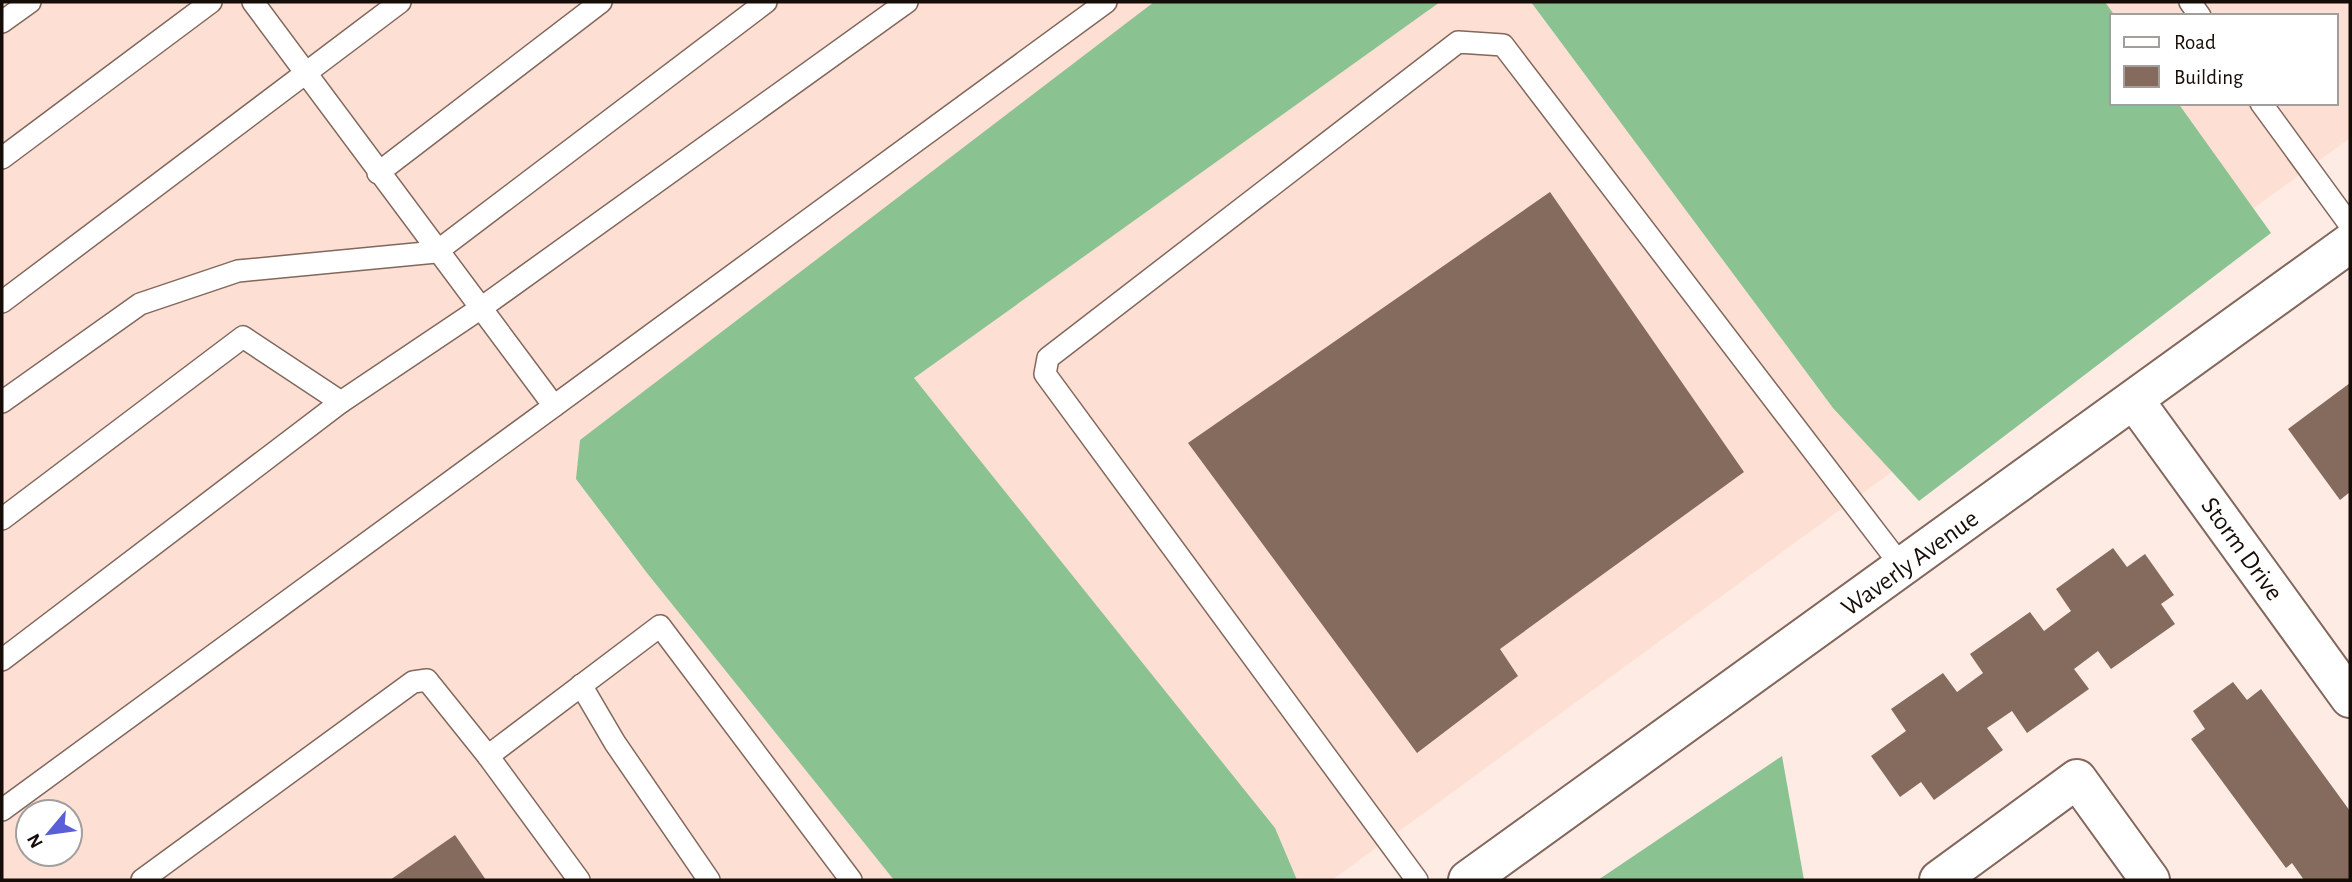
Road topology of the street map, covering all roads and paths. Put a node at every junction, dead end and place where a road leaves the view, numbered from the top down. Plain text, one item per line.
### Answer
1 (30, 2) edge
2 (211, 2) edge
3 (253, 2) edge
4 (400, 2) edge
5 (601, 2) edge
6 (766, 2) edge
7 (907, 2) edge
8 (1106, 2) edge
9 (2, 22) edge
10 (305, 73) junction
11 (2263, 105) edge
12 (2, 158) edge
13 (378, 173) junction
14 (2350, 225) edge
15 (2350, 243) edge
16 (436, 252) junction
17 (2, 302) edge
18 (481, 308) junction
19 (2134, 400) junction
20 (2, 402) edge
21 (341, 402) junction
22 (554, 406) junction
23 (2, 519) edge
24 (1903, 568) junction
25 (2, 660) edge
26 (581, 685) junction
27 (2350, 698) edge
28 (488, 756) junction
29 (2, 810) edge
30 (142, 880) edge
31 (579, 880) edge
32 (709, 880) edge
33 (851, 880) edge
34 (1417, 880) edge
35 (1468, 880) edge
36 (1939, 880) edge
37 (2150, 880) edge

1 - 9 lane
2 - 12 lane
3 - 10 lane
4 - 10 lane
5 - 13 lane
6 - 16 lane
7 - 18 lane
8 - 22 lane
10 - 13 lane
10 - 17 lane
11 - 14 lane
13 - 16 lane
15 - 19 street, Waverly Avenue
16 - 18 lane
16 - 20 lane
18 - 21 lane
18 - 22 lane
19 - 24 street, Waverly Avenue
19 - 27 street, Storm Drive
21 - 23 lane
21 - 25 lane
22 - 29 lane
24 - 34 lane
24 - 35 street, Waverly Avenue
26 - 28 lane
26 - 32 lane
26 - 33 lane
28 - 30 lane
28 - 31 lane
36 - 37 street

